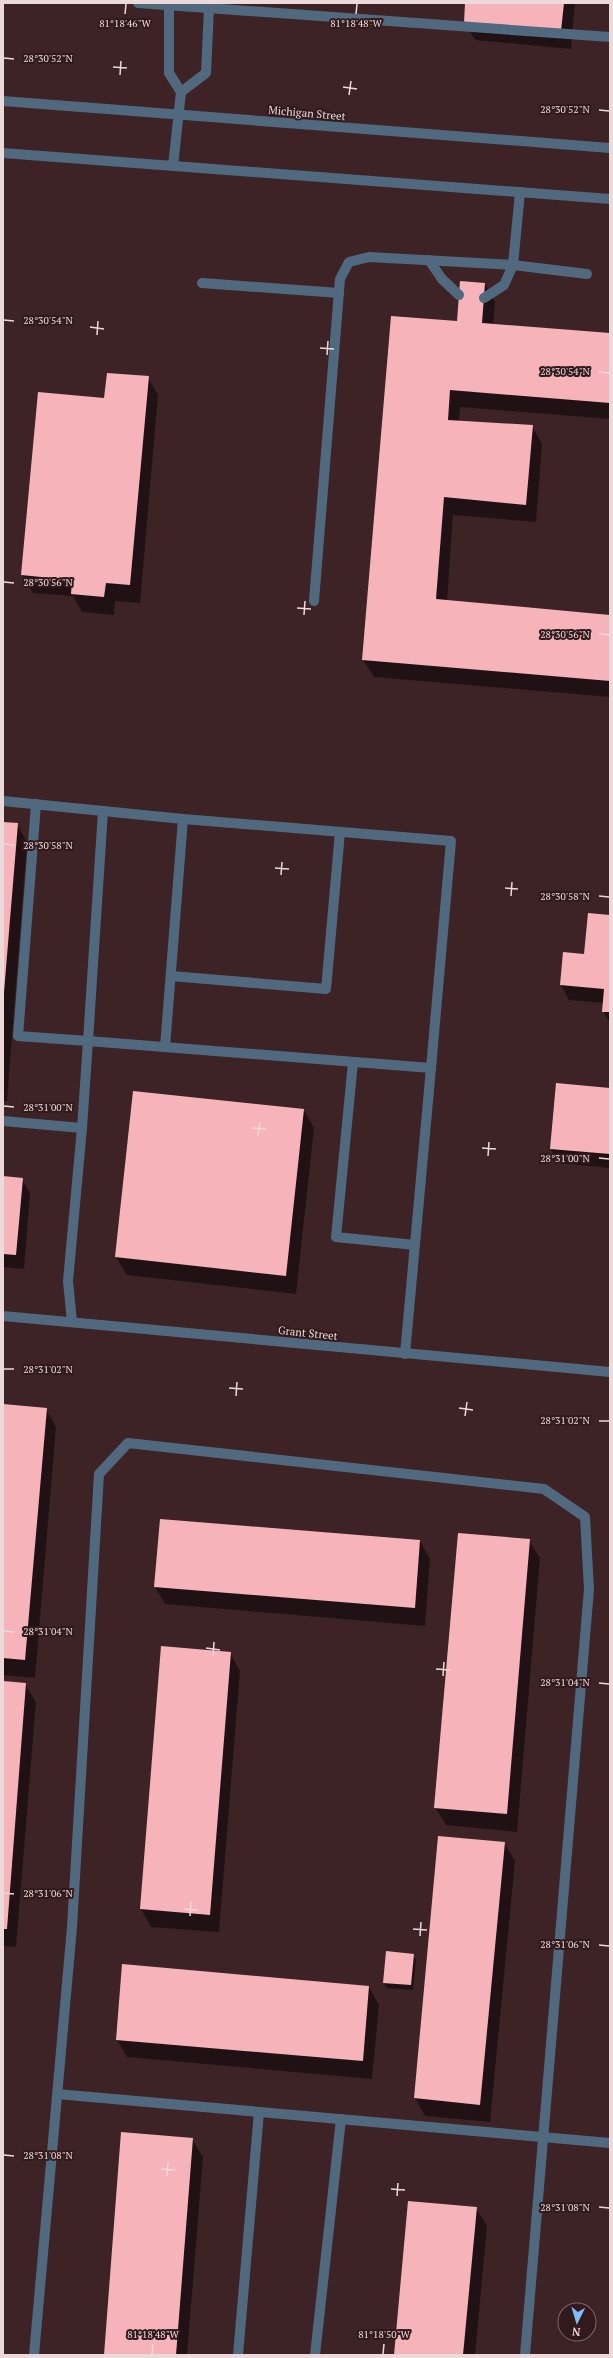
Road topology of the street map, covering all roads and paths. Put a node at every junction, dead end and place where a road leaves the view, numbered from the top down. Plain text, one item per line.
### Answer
1 (138, 3) edge
2 (169, 6) junction
3 (209, 8) junction
4 (610, 36) edge
5 (181, 92) junction
6 (3, 101) edge
7 (179, 114) junction
8 (610, 148) edge
9 (3, 154) edge
10 (173, 166) junction
11 (520, 192) junction
12 (610, 199) edge
13 (429, 260) junction
14 (513, 265) junction
15 (587, 274) dead end
16 (202, 283) dead end
17 (339, 293) junction
18 (459, 295) dead end
19 (484, 298) dead end
20 (314, 601) dead end
21 (3, 801) edge
22 (36, 804) junction
23 (103, 811) junction
24 (183, 819) junction
25 (340, 832) junction
26 (171, 976) junction
27 (88, 1041) junction
28 (166, 1047) junction
29 (353, 1062) junction
30 (431, 1068) junction
31 (3, 1121) edge
32 (82, 1128) junction
33 (415, 1245) junction
34 (3, 1316) edge
35 (72, 1322) junction
36 (404, 1354) junction
37 (610, 1372) edge
38 (57, 2094) junction
39 (260, 2112) junction
40 (340, 2119) junction
41 (543, 2138) junction
42 (610, 2144) edge
43 (34, 2355) edge
44 (238, 2355) edge
45 (315, 2355) edge
46 (525, 2355) edge

1 - 2 street
2 - 3 street
2 - 5 street
3 - 4 street
3 - 5 street
5 - 7 street
6 - 7 street, Michigan Street
7 - 8 street, Michigan Street
7 - 10 street
9 - 10 street
10 - 11 street
11 - 12 street
11 - 14 street
13 - 14 street
13 - 17 street
13 - 18 street
14 - 15 street
14 - 19 street
16 - 17 street
17 - 20 street
21 - 22 street
22 - 23 street
22 - 27 street
23 - 24 street
23 - 27 street
24 - 25 street
24 - 26 street
25 - 26 street
25 - 30 street
26 - 28 street
27 - 28 street
27 - 32 street
28 - 29 street
29 - 30 street
29 - 33 street
30 - 33 street
31 - 32 street
32 - 35 street
33 - 36 street
34 - 35 street, Grant Street
35 - 36 street, Grant Street
36 - 37 street, Grant Street
38 - 39 street
38 - 41 street
38 - 43 street
39 - 40 street
39 - 44 street
40 - 41 street
40 - 45 street
41 - 42 street
41 - 46 street

